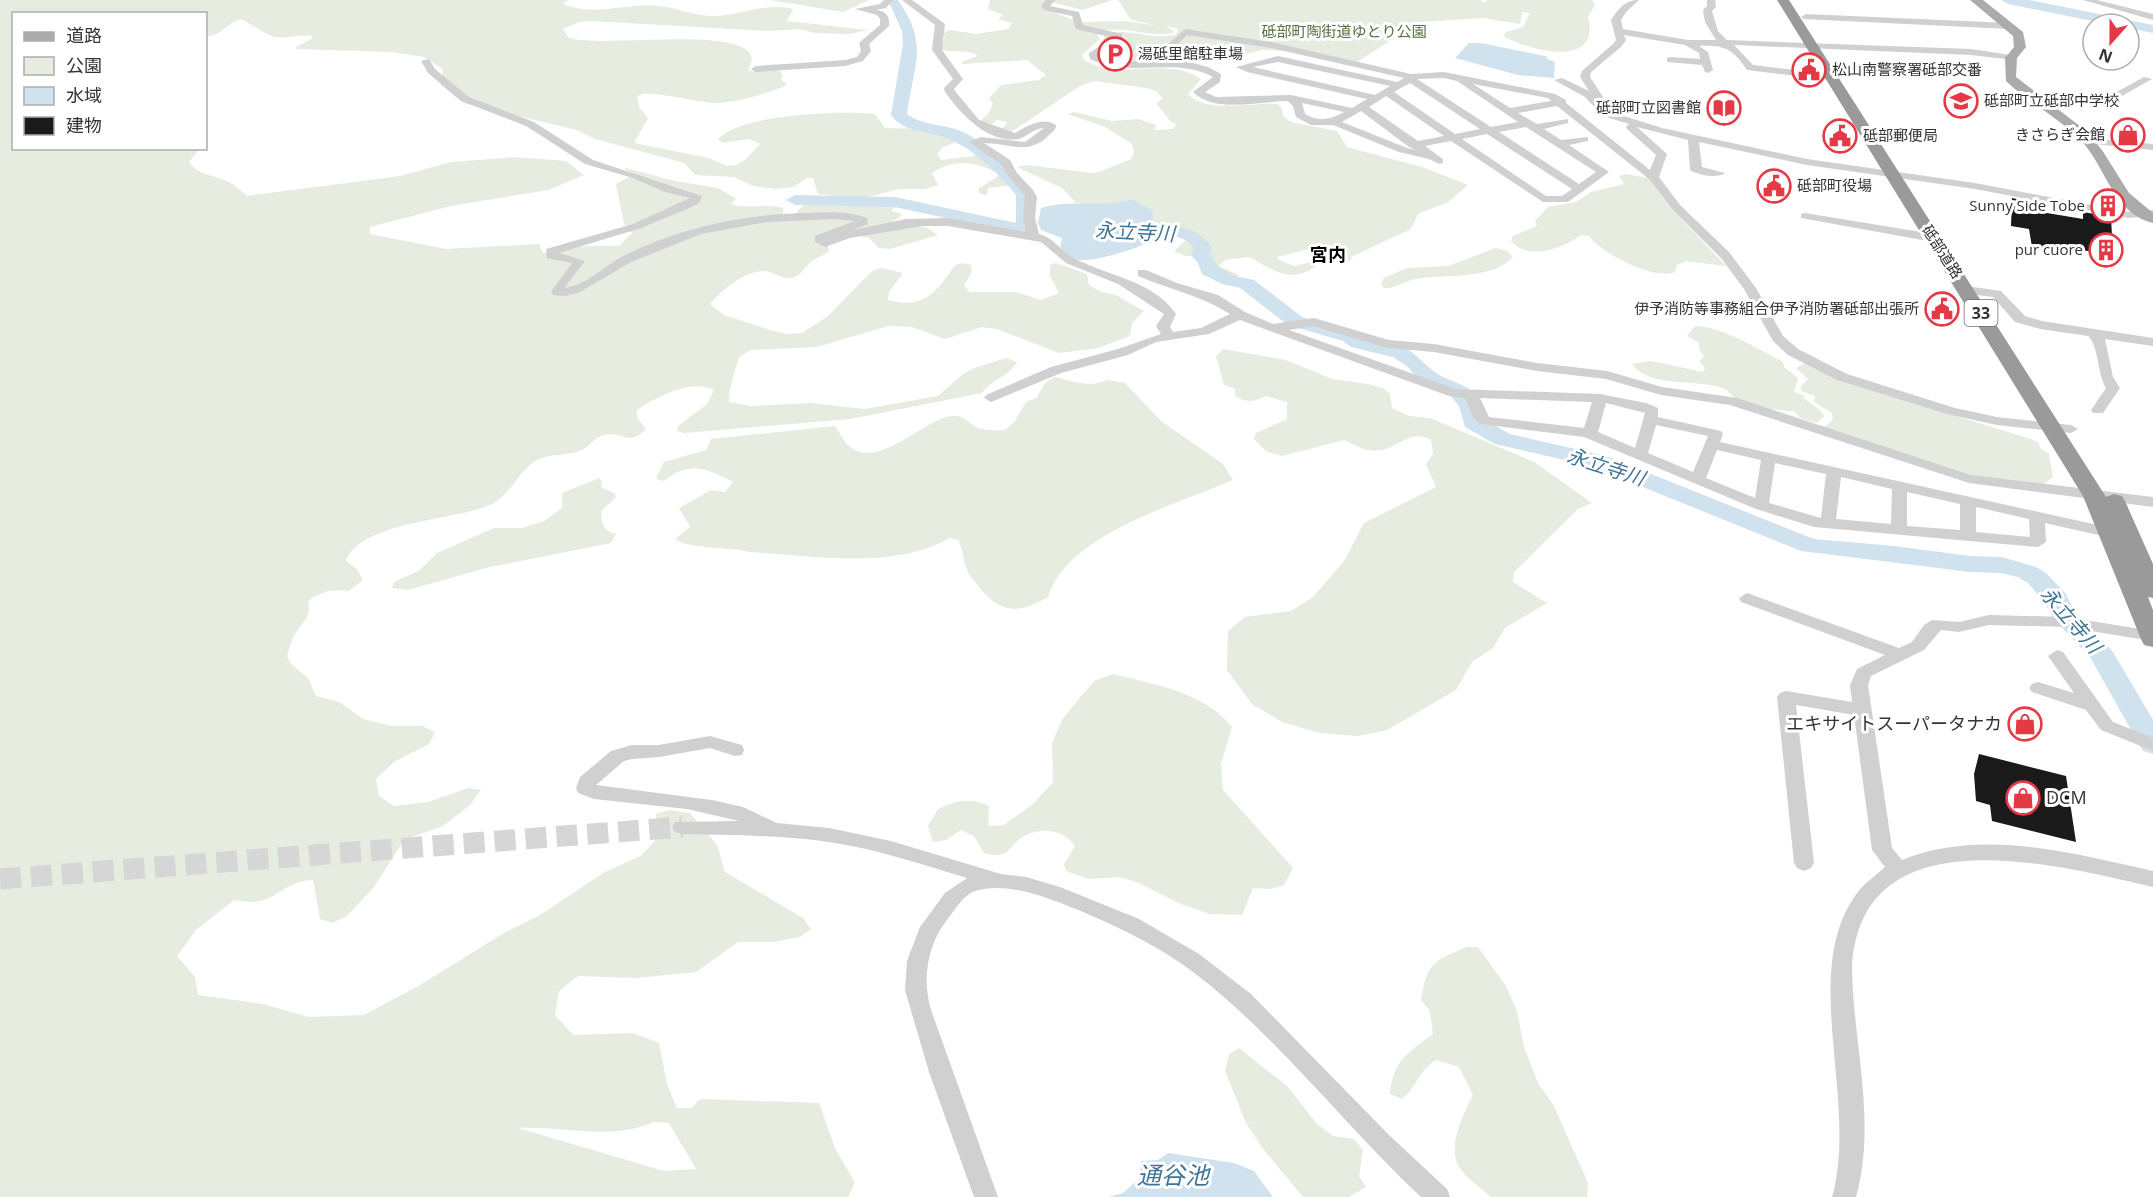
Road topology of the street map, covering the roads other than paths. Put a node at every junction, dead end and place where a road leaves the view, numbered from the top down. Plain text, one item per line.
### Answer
1 (889, 0) edge
2 (906, 0) edge
3 (1051, 0) edge
4 (1635, 0) edge
5 (1711, 0) edge
6 (1783, 0) edge
7 (1796, 0) edge
8 (1976, 0) edge
9 (2087, 0) edge
10 (1806, 16) junction
11 (2153, 17) edge
12 (2009, 26) junction
13 (1618, 31) junction
14 (1720, 42) junction
15 (1688, 43) junction
16 (1818, 46) junction
17 (2011, 58) junction
18 (1670, 60) dead end
19 (426, 61) dead end
20 (1186, 65) junction
21 (756, 69) dead end
22 (1755, 69) junction
23 (1410, 77) junction
24 (1832, 77) junction
25 (1457, 78) junction
26 (2147, 79) dead end
27 (1559, 80) dead end
28 (1761, 81) dead end
29 (1397, 85) junction
30 (1386, 91) junction
31 (1291, 98) junction
32 (1375, 98) junction
33 (1562, 102) junction
34 (2043, 103) junction
35 (1357, 109) junction
36 (1509, 111) junction
37 (1612, 115) junction
38 (1564, 121) dead end
39 (1334, 123) junction
40 (1531, 126) junction
41 (1490, 130) junction
42 (1454, 136) junction
43 (1693, 137) junction
44 (1584, 139) dead end
45 (2088, 141) junction
46 (1560, 144) junction
47 (1413, 145) junction
48 (2153, 147) edge
49 (1604, 158) dead end
50 (1587, 161) junction
51 (1719, 173) dead end
52 (1892, 173) junction
53 (1653, 177) junction
54 (1910, 179) junction
55 (1579, 189) junction
56 (1804, 216) dead end
57 (2150, 216) edge
58 (1033, 235) junction
59 (1933, 238) junction
60 (1143, 273) dead end
61 (1975, 291) junction
62 (1240, 315) junction
63 (1272, 328) junction
64 (2093, 334) junction
65 (1169, 336) junction
66 (2153, 342) edge
67 (1464, 393) junction
68 (991, 398) dead end
69 (1600, 398) junction
70 (2098, 410) dead end
71 (1652, 420) junction
72 (2062, 428) junction
73 (1590, 434) junction
74 (1715, 434) junction
75 (1640, 455) junction
76 (1769, 457) junction
77 (1834, 471) junction
78 (1698, 480) junction
79 (1900, 485) junction
80 (2103, 497) junction
81 (1968, 500) junction
82 (2153, 502) edge
83 (1761, 506) junction
84 (2037, 516) junction
85 (1828, 525) junction
86 (1899, 531) junction
87 (2111, 533) junction
88 (1968, 536) junction
89 (2131, 537) junction
90 (2153, 591) edge
91 (1747, 598) dead end
92 (2152, 637) edge
93 (1898, 654) junction
94 (2057, 656) dead end
95 (2038, 688) dead end
96 (2091, 705) junction
97 (1863, 710) junction
98 (2149, 742) edge
99 (735, 750) dead end
100 (682, 827) tunnel mouth
101 (772, 829) junction
102 (1804, 862) dead end
103 (1898, 870) junction
104 (998, 879) junction
105 (2153, 879) edge
106 (986, 1197) edge
107 (1438, 1197) edge
108 (1844, 1197) edge

1 - 21 street
2 - 58 street
3 - 20 street
4 - 13 street
5 - 14 street
6 - 16 highway, 砥部道路 / 33
7 - 10 highway, 砥部道路 / 33
8 - 12 main road
9 - 11 street
10 - 12 street
10 - 16 highway, 砥部道路 / 33
12 - 17 main road
13 - 15 street
13 - 37 street
14 - 15 street
14 - 16 street
14 - 22 street
15 - 18 street
16 - 17 street
16 - 24 highway, 砥部道路 / 33
16 - 54 highway, 砥部道路 / 33
17 - 34 main road
19 - 58 street
20 - 23 street
20 - 31 street
22 - 24 street
22 - 28 street
23 - 25 street
23 - 29 street
23 - 41 street
24 - 52 highway, 砥部道路 / 33
25 - 33 street
25 - 36 street
26 - 34 street
27 - 37 street
29 - 30 street
29 - 32 street
30 - 32 street
30 - 42 street
31 - 35 street
31 - 39 street
32 - 35 street
33 - 36 street
33 - 53 street
34 - 45 main road
35 - 39 street
35 - 47 street
36 - 40 street
37 - 43 street
37 - 53 street
38 - 40 street
39 - 47 street
40 - 41 street
40 - 46 street
41 - 42 street
41 - 55 street
42 - 47 street
42 - 55 street
43 - 51 street
43 - 52 street
44 - 46 street
45 - 48 street
45 - 57 main road
46 - 50 street
49 - 50 street
50 - 55 street
52 - 54 street
52 - 59 highway, 砥部道路 / 33
53 - 72 street
54 - 57 street
54 - 61 highway, 砥部道路 / 33
56 - 59 street
58 - 65 street
59 - 61 highway, 砥部道路 / 33
60 - 62 street
61 - 64 street
61 - 72 highway, 砥部道路 / 33
62 - 63 street
62 - 65 street
63 - 67 street
63 - 80 street
64 - 66 street
64 - 70 street
65 - 68 street
67 - 69 street
67 - 73 street
69 - 71 street
69 - 73 street
71 - 74 street
71 - 75 street
72 - 80 highway, 砥部道路 / 33
73 - 75 street
74 - 76 street
74 - 78 street
75 - 78 street
76 - 77 street
76 - 83 street
77 - 79 street
77 - 85 street
78 - 83 street
79 - 81 street
79 - 86 street
80 - 82 street
80 - 87 highway, 砥部道路 / 33
80 - 89 highway, 砥部道路 / 33
81 - 84 street
81 - 88 street
83 - 85 street
84 - 87 street
84 - 88 street
85 - 86 street
86 - 88 street
87 - 89 street
87 - 92 highway, 砥部道路 / 33
89 - 90 highway, 砥部道路 / 33
91 - 93 street
92 - 93 street
93 - 97 street
94 - 96 street
95 - 96 street
96 - 98 street
97 - 102 street
97 - 103 street
99 - 101 street
100 - 101 street
101 - 104 street
103 - 105 street
103 - 108 street
104 - 106 street
104 - 107 street

